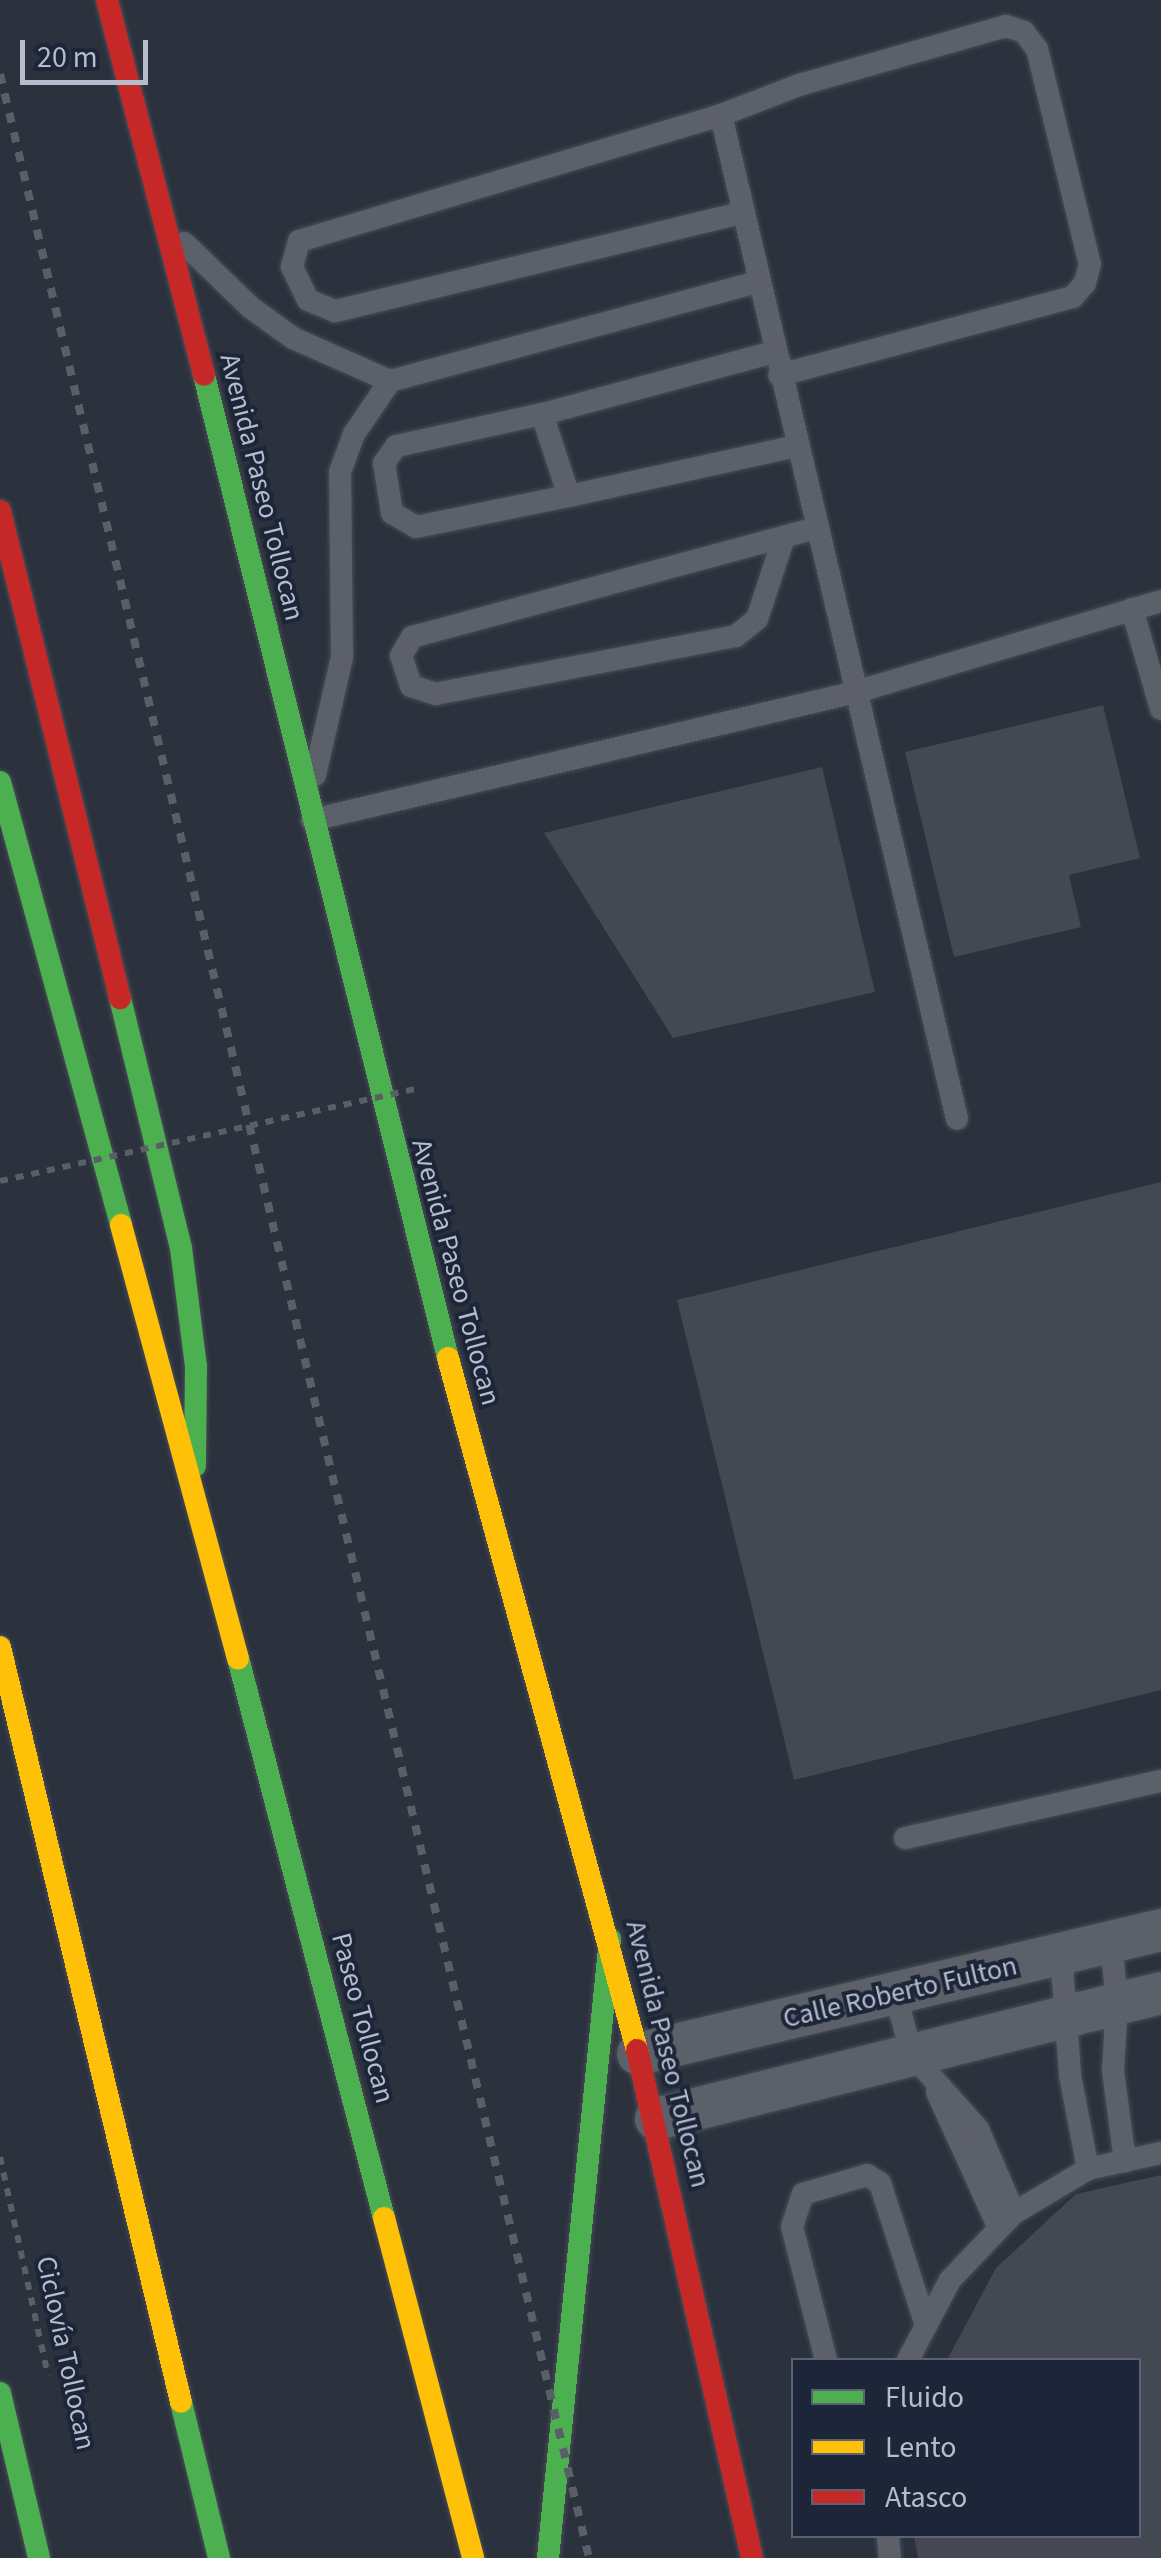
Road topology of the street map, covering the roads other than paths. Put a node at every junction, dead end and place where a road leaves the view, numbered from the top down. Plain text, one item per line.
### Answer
1 (107, 0) edge
2 (721, 115) junction
3 (741, 214) junction
4 (168, 228) junction
5 (758, 282) junction
6 (774, 352) junction
7 (780, 376) junction
8 (390, 381) junction
9 (542, 414) junction
10 (797, 446) junction
11 (568, 496) junction
12 (0, 511) edge
13 (816, 528) junction
14 (784, 537) junction
15 (1161, 601) edge
16 (1132, 609) junction
17 (856, 692) junction
18 (1161, 709) edge
19 (0, 782) edge
20 (309, 812) junction
21 (956, 1118) dead end
22 (195, 1494) junction
23 (0, 1648) edge
24 (1161, 1782) edge
25 (906, 1838) dead end
26 (1161, 1930) edge
27 (610, 1939) junction
28 (1111, 1942) junction
29 (1061, 1954) junction
30 (895, 1993) junction
31 (1161, 1993) edge
32 (1117, 2004) junction
33 (1069, 2014) junction
34 (638, 2054) junction
35 (922, 2067) junction
36 (656, 2119) junction
37 (1161, 2153) edge
38 (1125, 2161) junction
39 (1088, 2169) junction
40 (1006, 2220) junction
41 (926, 2325) junction
42 (825, 2358) edge
43 (909, 2358) edge
44 (0, 2393) edge
45 (6, 2450) edge
46 (39, 2558) edge
47 (219, 2558) edge
48 (474, 2558) edge
49 (548, 2558) edge
50 (752, 2558) edge

1 - 4 main road, Avenida Paseo Tollocan
2 - 3 lane
2 - 3 lane
2 - 7 lane
3 - 5 lane
4 - 8 lane
4 - 20 main road, Avenida Paseo Tollocan
5 - 6 lane
5 - 8 lane
6 - 7 lane
6 - 9 lane
7 - 10 lane
8 - 20 lane
9 - 11 lane
9 - 11 lane
10 - 11 lane
10 - 13 lane
12 - 22 main road
13 - 14 lane
13 - 17 lane
14 - 14 lane
15 - 16 lane
16 - 17 lane
16 - 18 lane
17 - 20 lane
17 - 21 lane
19 - 22 main road
20 - 27 main road, Avenida Paseo Tollocan
22 - 48 main road, Paseo Tollocan
23 - 47 main road
24 - 25 lane
26 - 28 street, Calle Roberto Fulton
27 - 34 main road, Avenida Paseo Tollocan
27 - 49 main road
28 - 29 street, Calle Roberto Fulton
28 - 32 lane
29 - 30 street, Calle Roberto Fulton
29 - 33 lane
30 - 34 street, Calle Roberto Fulton
30 - 35 lane
31 - 32 street
32 - 33 street
32 - 38 lane
33 - 35 street
33 - 39 lane
34 - 36 main road, Avenida Paseo Tollocan
35 - 36 street
35 - 40 lane
36 - 50 main road, Avenida Paseo Tollocan
37 - 38 lane
38 - 39 lane
39 - 40 lane
40 - 41 lane
41 - 42 lane
41 - 43 lane
44 - 45 main road
45 - 46 main road

